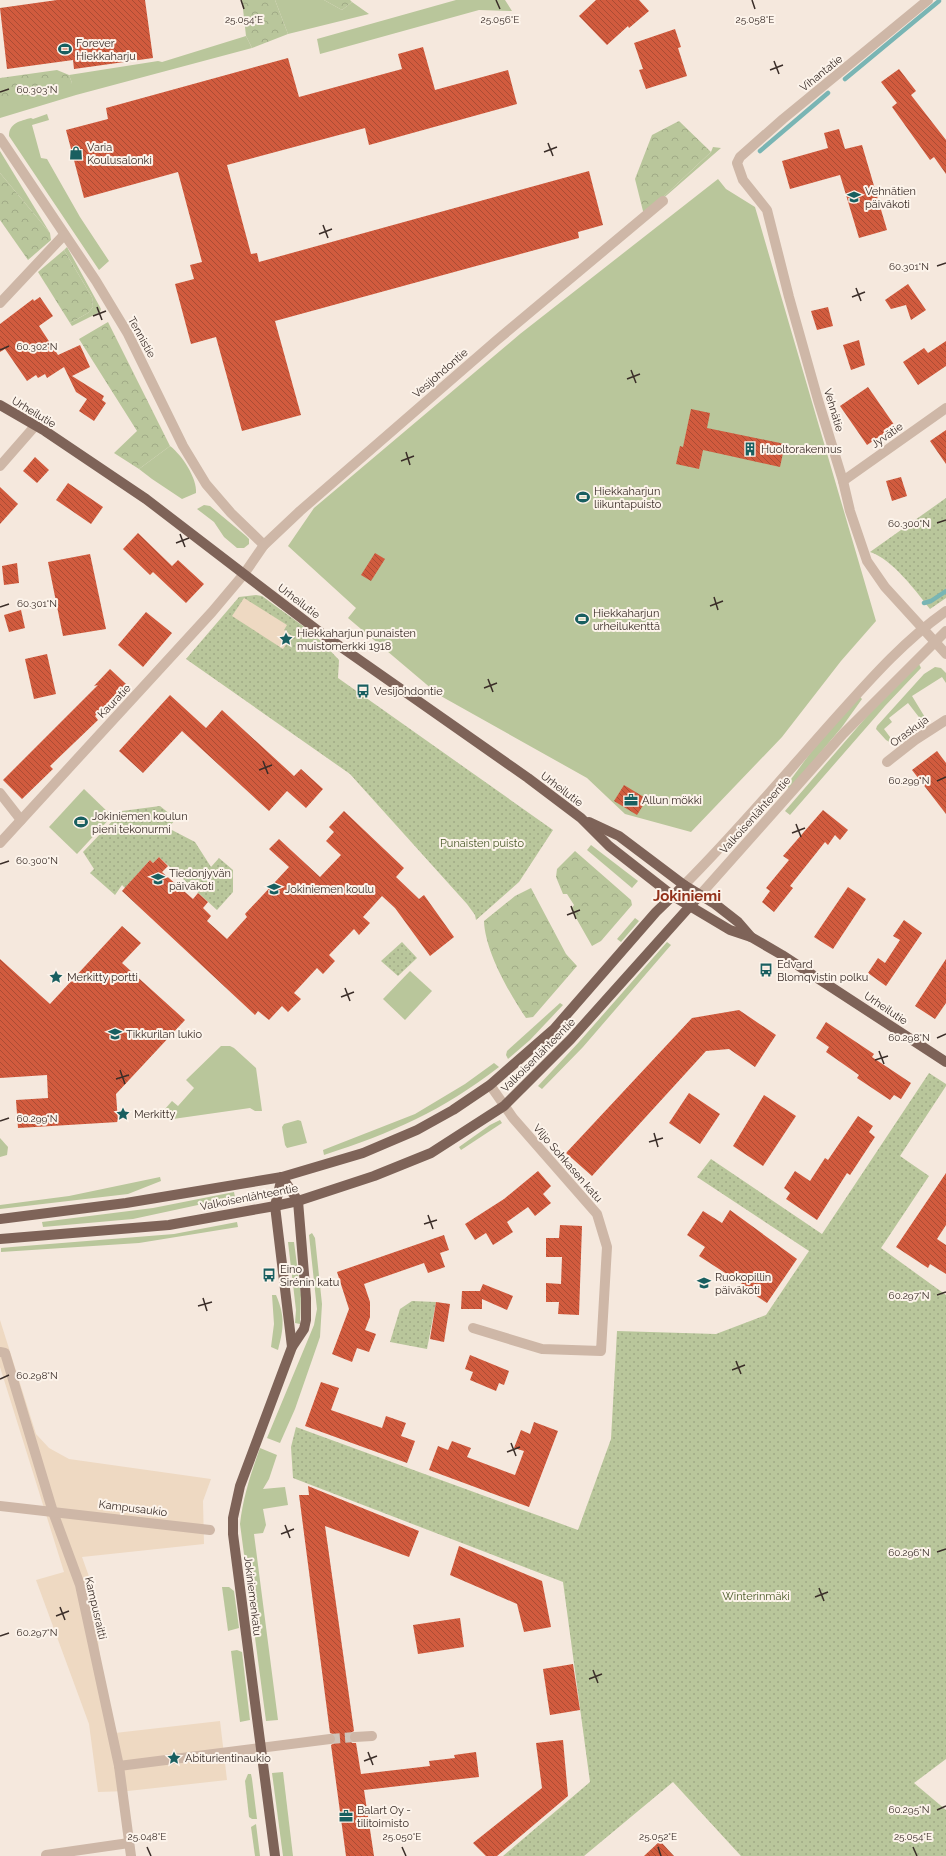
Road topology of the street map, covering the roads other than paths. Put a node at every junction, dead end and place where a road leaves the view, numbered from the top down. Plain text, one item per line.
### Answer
1 (928, 0) edge
2 (0, 138) edge
3 (739, 170) joint
4 (663, 202) dead end
5 (64, 235) junction
6 (0, 303) edge
7 (0, 405) edge
8 (946, 408) edge
9 (35, 426) junction
10 (0, 466) edge
11 (843, 481) junction
12 (264, 545) junction
13 (244, 574) junction
14 (946, 611) edge
15 (922, 628) junction
16 (946, 631) edge
17 (934, 642) junction
18 (946, 654) edge
19 (946, 720) edge
20 (887, 762) dead end
21 (0, 793) edge
22 (581, 818) junction
23 (21, 820) junction
24 (0, 843) edge
25 (684, 885) junction
26 (700, 895) junction
27 (673, 896) junction
28 (689, 907) junction
29 (751, 937) junction
30 (946, 1062) edge
31 (490, 1085) junction
32 (504, 1106) junction
33 (282, 1177) junction
34 (298, 1201) junction
35 (275, 1206) junction
36 (0, 1218) edge
37 (0, 1239) edge
38 (473, 1328) dead end
39 (292, 1347) junction
40 (0, 1352) edge
41 (0, 1506) edge
42 (53, 1512) junction
43 (210, 1530) dead end
44 (372, 1736) dead end
45 (355, 1737) tunnel mouth
46 (330, 1739) tunnel mouth
47 (260, 1747) junction
48 (119, 1766) junction
49 (129, 1843) junction
50 (46, 1855) dead end
51 (131, 1856) edge
52 (274, 1856) edge

1 - 3 street, Vihantatie
2 - 5 street, Tennistie
3 - 11 street, Vehnätie
4 - 12 street, Vesijohdontie
5 - 6 street
5 - 12 street, Tennistie
7 - 9 main road, Urheilutie
8 - 11 street, Jyvätie
9 - 10 street
9 - 13 main road, Urheilutie
11 - 15 street, Vehnätie
12 - 13 street, Vesijohdontie
13 - 22 main road, Urheilutie
13 - 23 street, Kauratie
14 - 15 street, Valkoisenlähteentie
15 - 17 street, Vehnätie
15 - 25 street, Valkoisenlähteentie
16 - 17 street, Valkoisenlähteentie
17 - 18 street
17 - 26 street, Valkoisenlähteentie
19 - 20 street, Oraskuja
21 - 23 street
22 - 25 main road, Urheilutie
22 - 27 main road, Urheilutie
23 - 24 street, Kauratie
25 - 26 main road, Urheilutie
25 - 27 main road, Valkoisenlähteentie
26 - 28 main road, Valkoisenlähteentie
26 - 29 main road, Urheilutie
27 - 28 main road, Urheilutie
27 - 31 main road, Valkoisenlähteentie
28 - 29 main road, Urheilutie
28 - 32 main road, Valkoisenlähteentie
29 - 30 main road, Urheilutie
31 - 32 street, Viljo Sohkasen katu
31 - 33 main road, Valkoisenlähteentie
32 - 34 main road, Valkoisenlähteentie
32 - 38 street, Viljo Sohkasen katu
33 - 34 main road, Jokiniemenkatu
33 - 35 main road, Jokiniemenkatu
33 - 36 main road, Valkoisenlähteentie
34 - 35 main road, Valkoisenlähteentie
34 - 39 main road, Jokiniemenkatu
35 - 37 main road, Valkoisenlähteentie
35 - 39 main road, Jokiniemenkatu
39 - 47 main road, Jokiniemenkatu
40 - 42 street, Kampusraitti
41 - 42 street, Kampusaukio
42 - 43 street, Kampusaukio
42 - 48 street, Kampusraitti
44 - 45 street
46 - 47 street
47 - 48 street
47 - 52 main road, Jokiniemenkatu
48 - 49 street, Kampusraitti
49 - 50 street
49 - 51 street, Kampusraitti

